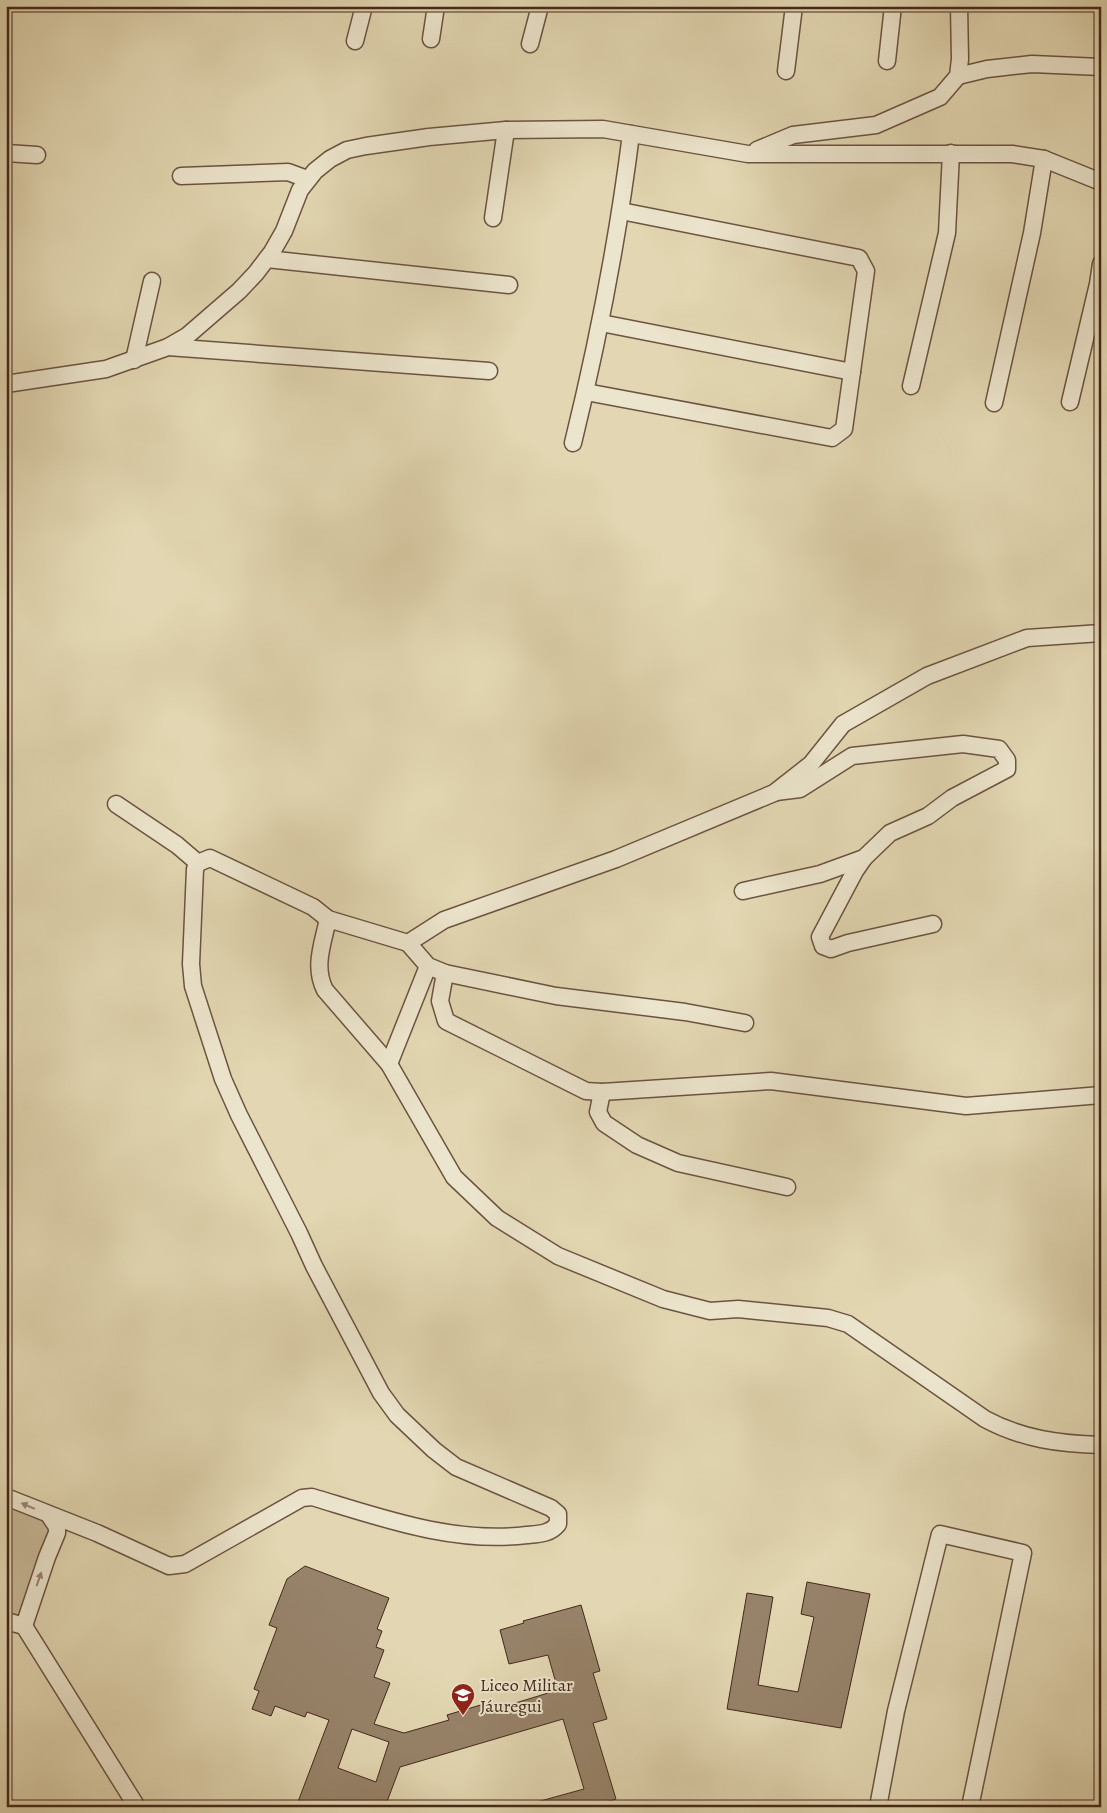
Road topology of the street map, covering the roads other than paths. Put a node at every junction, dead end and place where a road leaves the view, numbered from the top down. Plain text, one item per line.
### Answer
1 (364, 6) edge
2 (436, 6) edge
3 (540, 6) edge
4 (794, 6) edge
5 (893, 6) edge
6 (959, 6) edge
7 (431, 40) dead end
8 (355, 41) dead end
9 (530, 44) dead end
10 (887, 61) dead end
11 (1101, 67) edge
12 (786, 71) dead end
13 (958, 76) junction
14 (506, 130) junction
15 (631, 134) junction
16 (6, 153) edge
17 (951, 153) junction
18 (37, 154) dead end
19 (748, 154) junction
20 (1044, 159) junction
21 (182, 176) dead end
22 (307, 180) junction
23 (1101, 182) edge
24 (621, 211) junction
25 (493, 218) dead end
26 (267, 259) junction
27 (1101, 264) edge
28 (152, 281) dead end
29 (509, 285) dead end
30 (600, 323) junction
31 (168, 348) junction
32 (134, 360) junction
33 (489, 371) dead end
34 (852, 372) junction
35 (6, 384) edge
36 (911, 386) dead end
37 (586, 392) junction
38 (1070, 402) dead end
39 (994, 403) dead end
40 (573, 443) dead end
41 (1101, 633) edge
42 (774, 793) junction
43 (116, 804) dead end
44 (864, 858) junction
45 (198, 863) junction
46 (743, 891) dead end
47 (328, 919) junction
48 (933, 924) dead end
49 (408, 943) junction
50 (428, 966) junction
51 (445, 973) junction
52 (746, 1023) dead end
53 (389, 1064) junction
54 (602, 1092) junction
55 (1101, 1095) edge
56 (787, 1187) dead end
57 (1101, 1444) edge
58 (6, 1497) edge
59 (49, 1515) junction
60 (6, 1621) edge
61 (24, 1626) junction
62 (137, 1807) edge
63 (878, 1807) edge
64 (970, 1807) edge

1 - 8 street
2 - 7 street
3 - 9 street
4 - 12 street
5 - 10 street
6 - 13 street
11 - 13 street
13 - 19 street
14 - 15 street
14 - 22 street
14 - 25 street
15 - 19 street
15 - 24 street
16 - 18 street
17 - 19 street
17 - 20 street
17 - 36 street
20 - 23 street
20 - 39 street
21 - 22 street
22 - 26 street
24 - 30 street
24 - 34 street
26 - 29 street
26 - 31 street
27 - 38 street
28 - 32 street
30 - 34 street
30 - 37 street
31 - 32 street
31 - 33 street
32 - 35 street
34 - 37 street
37 - 40 street
41 - 42 street
42 - 44 street
42 - 49 street
43 - 45 street
44 - 46 street
44 - 48 street
45 - 47 street
45 - 59 street
47 - 49 street
47 - 53 street
49 - 50 street
50 - 51 street
50 - 53 street
51 - 52 street
51 - 54 street
53 - 57 street
54 - 55 street
54 - 56 street
59 -> 58 street
61 -> 59 street
60 - 61 street
61 - 62 street
63 - 64 street

